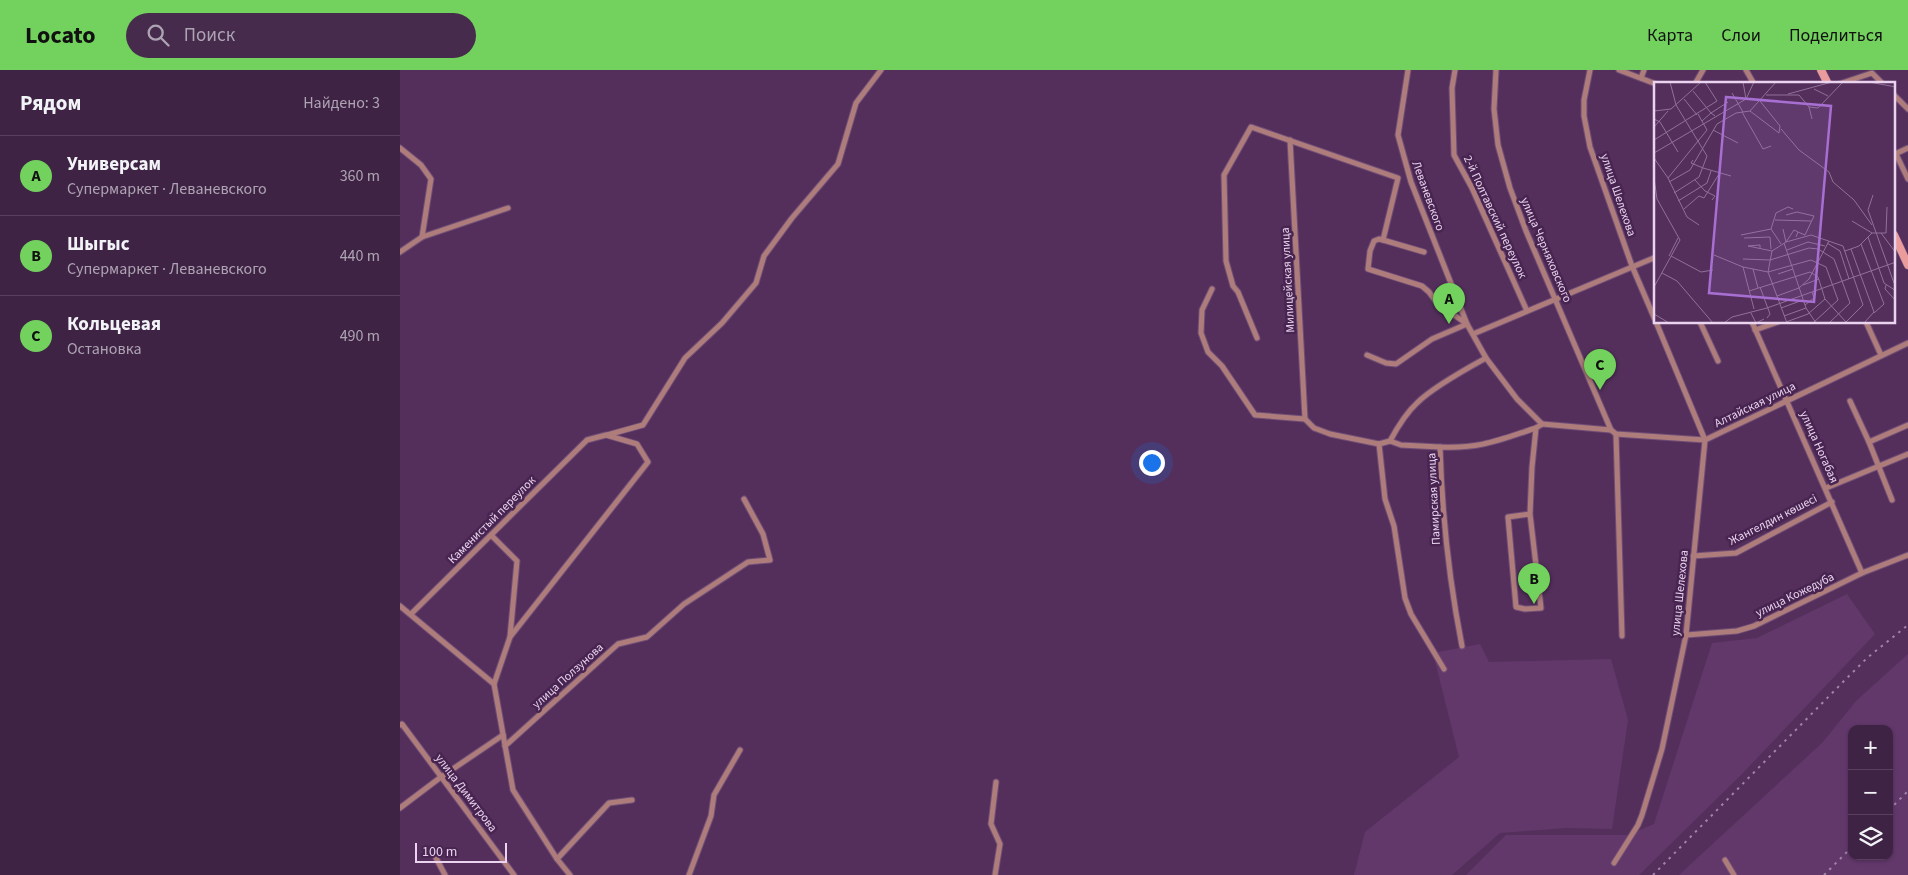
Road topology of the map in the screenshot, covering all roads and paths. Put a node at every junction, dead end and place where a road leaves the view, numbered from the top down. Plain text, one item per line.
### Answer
1 (881, 70) edge
2 (1408, 70) edge
3 (1455, 70) edge
4 (1496, 70) edge
5 (1590, 70) edge
6 (1619, 70) edge
7 (1644, 70) edge
8 (1703, 70) edge
9 (1746, 70) edge
10 (1821, 70) edge
11 (1641, 78) junction
12 (1696, 82) edge
13 (1753, 82) edge
14 (1827, 82) edge
15 (1845, 82) edge
16 (1881, 82) edge
17 (1654, 83) edge
18 (1896, 98) edge
19 (1908, 110) edge
20 (1290, 140) junction
21 (400, 148) edge
22 (1908, 148) edge
23 (1896, 154) edge
24 (1896, 156) edge
25 (1908, 179) edge
26 (508, 208) dead end
27 (422, 237) junction
28 (1896, 239) edge
29 (1383, 240) junction
30 (400, 252) edge
31 (1424, 252) dead end
32 (1654, 258) edge
33 (1908, 264) edge
34 (1632, 266) junction
35 (1212, 288) dead end
36 (1556, 300) junction
37 (1527, 311) junction
38 (1654, 317) edge
39 (1467, 324) junction
40 (1657, 324) edge
41 (1701, 324) edge
42 (1753, 324) edge
43 (1772, 324) edge
44 (1867, 324) edge
45 (1755, 330) junction
46 (1473, 334) junction
47 (1257, 338) dead end
48 (1908, 342) edge
49 (1367, 355) dead end
50 (1881, 355) junction
51 (1486, 358) junction
52 (1718, 361) dead end
53 (1788, 400) junction
54 (1850, 401) dead end
55 (1305, 419) junction
56 (1542, 424) junction
57 (1908, 425) edge
58 (1536, 428) junction
59 (1614, 432) junction
60 (606, 436) junction
61 (1705, 440) junction
62 (1390, 441) junction
63 (1869, 442) junction
64 (1379, 444) junction
65 (1440, 447) junction
66 (1908, 454) edge
67 (1878, 466) junction
68 (1826, 488) junction
69 (744, 499) dead end
70 (1892, 500) dead end
71 (1832, 502) junction
72 (1530, 514) junction
73 (491, 535) junction
74 (1908, 555) edge
75 (1694, 556) junction
76 (1862, 573) junction
77 (400, 606) edge
78 (411, 614) junction
79 (1686, 635) junction
80 (1622, 636) dead end
81 (510, 638) junction
82 (1462, 646) dead end
83 (1444, 669) dead end
84 (494, 684) junction
85 (401, 724) edge
86 (503, 734) junction
87 (505, 746) junction
88 (740, 750) dead end
89 (441, 777) junction
90 (996, 782) dead end
91 (632, 800) dead end
92 (400, 808) edge
93 (436, 858) dead end
94 (557, 859) junction
95 (1725, 860) dead end
96 (1614, 862) dead end
97 (445, 875) edge
98 (514, 875) edge
99 (570, 875) edge
100 (689, 875) edge
101 (995, 875) edge
102 (1734, 875) edge

1 - 60 street
2 - 39 street, Леваневского
3 - 37 street, 2-й Полтавский переулок
4 - 36 street, улица Черняховского
5 - 34 street, улица Шелехова
6 - 11 street
7 - 11 street
8 - 12 street
9 - 13 street
10 - 14 street
11 - 17 street
15 - 16 street
18 - 19 street
20 - 29 street, Леваневского
20 - 47 street, Леваневского
20 - 55 street, Милицейская улица
21 - 27 street
22 - 23 street
24 - 25 street
26 - 27 street
27 - 30 street
28 - 33 street
29 - 31 street
29 - 39 street, Леваневского
32 - 34 street
34 - 36 street
34 - 38 street, улица Шелехова
35 - 55 street
36 - 37 street
36 - 59 street, улица Черняховского
37 - 46 street
39 - 46 street, Леваневского
39 - 49 street
40 - 61 street, улица Шелехова
41 - 52 street
42 - 45 street, улица Ногабая
43 - 45 street
44 - 50 street
45 - 53 street, улица Ногабая
46 - 51 street, Леваневского
48 - 50 street, Алтайская улица
50 - 53 street, Алтайская улица
51 - 56 street, Леваневского
51 - 62 street
53 - 61 street, Алтайская улица
53 - 68 street, улица Ногабая
54 - 63 street
55 - 64 street
56 - 58 street
56 - 59 street, Алтайская улица
57 - 63 street
58 - 65 street, Памирская улица
58 - 72 street
59 - 61 street, Алтайская улица
59 - 80 street, улица Черняховского
60 - 73 street, Каменистый переулок
60 - 81 street
61 - 75 street, улица Шелехова
62 - 64 street
62 - 65 street
63 - 67 street
64 - 83 street
65 - 82 street, Памирская улица
66 - 67 street, Жангелдин көшесі
67 - 68 street, Жангелдин көшесі
67 - 70 street
68 - 71 street, улица Ногабая
69 - 87 street, улица Ползунова
71 - 75 street, Жангелдин көшесі
71 - 76 street, улица Ногабая
72 - 72 street
73 - 78 street, Каменистый переулок
73 - 81 street
74 - 76 street, улица Кожедуба
75 - 79 street, улица Шелехова
76 - 79 street, улица Кожедуба
77 - 78 street
78 - 84 street
79 - 96 street, улица Шелехова
81 - 84 street
84 - 86 street
85 - 89 street, улица Димитрова
86 - 87 street
86 - 89 street
87 - 94 street
88 - 100 street
89 - 92 street
89 - 98 street, улица Димитрова
90 - 101 street
91 - 94 street
93 - 97 street
94 - 99 street
95 - 102 street

